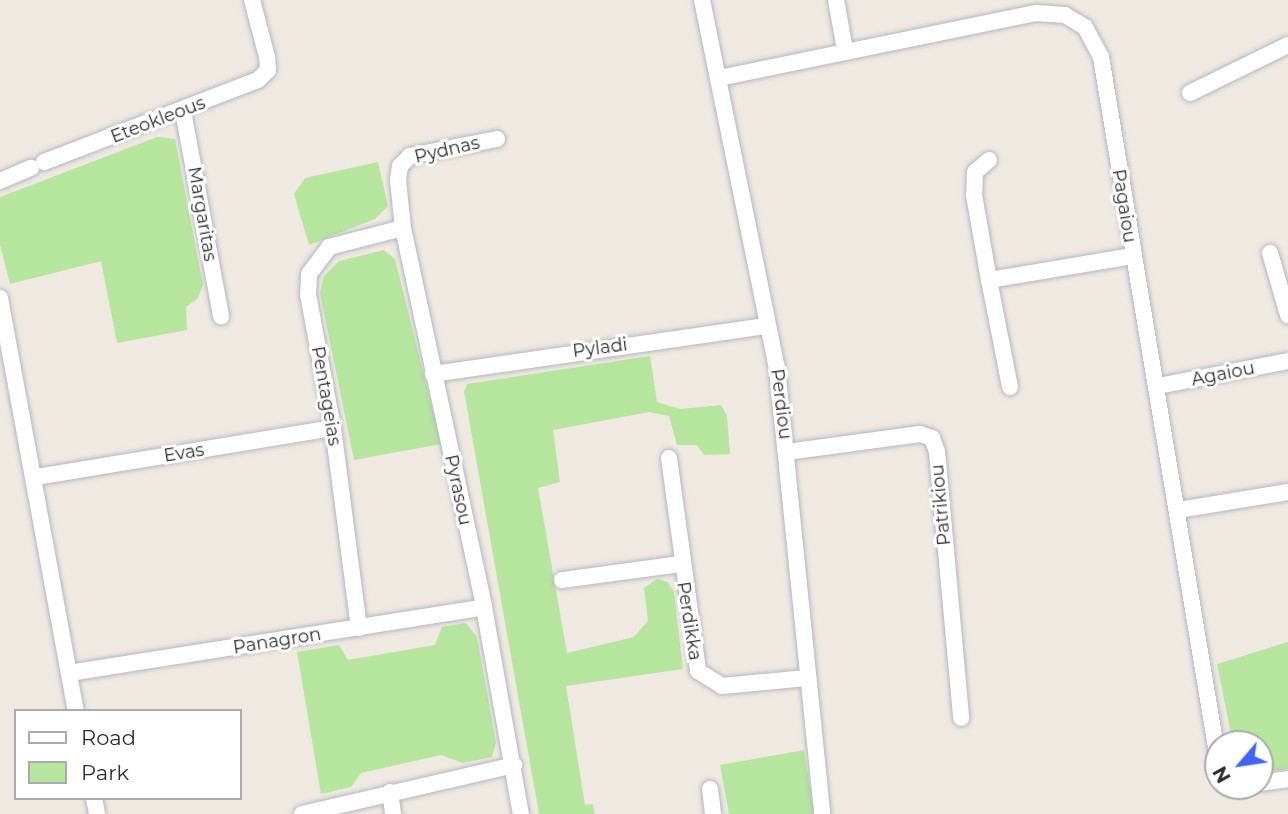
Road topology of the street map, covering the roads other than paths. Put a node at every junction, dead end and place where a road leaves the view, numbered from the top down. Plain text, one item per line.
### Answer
1 (252, 0) edge
2 (702, 0) edge
3 (836, 0) edge
4 (1288, 45) edge
5 (845, 50) junction
6 (719, 78) junction
7 (1189, 93) dead end
8 (183, 111) junction
9 (497, 139) dead end
10 (989, 160) dead end
11 (400, 166) joint
12 (0, 181) edge
13 (403, 228) junction
14 (1270, 253) dead end
15 (1132, 256) junction
16 (989, 280) junction
17 (0, 298) edge
18 (1288, 315) edge
19 (221, 317) dead end
20 (767, 326) junction
21 (1288, 361) edge
22 (433, 374) junction
23 (1158, 386) junction
24 (1010, 387) dead end
25 (333, 428) junction
26 (787, 452) junction
27 (669, 458) dead end
28 (36, 477) junction
29 (1288, 492) edge
30 (1178, 510) junction
31 (680, 564) junction
32 (562, 580) dead end
33 (484, 607) junction
34 (359, 628) junction
35 (69, 673) junction
36 (807, 678) junction
37 (76, 709) edge
38 (961, 718) dead end
39 (1213, 730) edge
40 (514, 765) junction
41 (710, 789) dead end
42 (390, 792) junction
43 (302, 814) edge
44 (393, 814) edge
45 (521, 814) edge
46 (713, 814) edge
47 (822, 814) edge

1 - 8 street, Eteokleous
2 - 6 street, Perdiou
3 - 5 street
4 - 7 street
5 - 6 street, Pagaiou
5 - 15 street, Pagaiou
6 - 20 street, Perdiou
8 - 12 street, Eteokleous
8 - 19 street, Margaritas
9 - 11 street, Pydnas
10 - 16 street
11 - 13 street, Pyrasou
13 - 22 street, Pyrasou
13 - 25 street, Pentageias
14 - 18 street
15 - 16 street
15 - 23 street, Pagaiou
16 - 24 street
17 - 28 street
20 - 22 street, Pyladi
20 - 26 street, Perdiou
21 - 23 street, Agaiou
22 - 33 street, Pyrasou
23 - 30 street, Pagaiou
25 - 28 street, Evas
25 - 34 street, Pentageias
26 - 36 street, Perdiou
26 - 38 street, Patrikiou
27 - 31 street, Perdikka
28 - 35 street
29 - 30 street
30 - 39 street, Pagaiou
31 - 32 street
31 - 36 street, Perdikka
33 - 34 street, Panagron
33 - 40 street, Pyrasou
34 - 35 street, Panagron
35 - 37 street
36 - 47 street, Perdiou
40 - 42 street
40 - 45 street, Pyrasou
41 - 46 street
42 - 43 street
42 - 44 street

